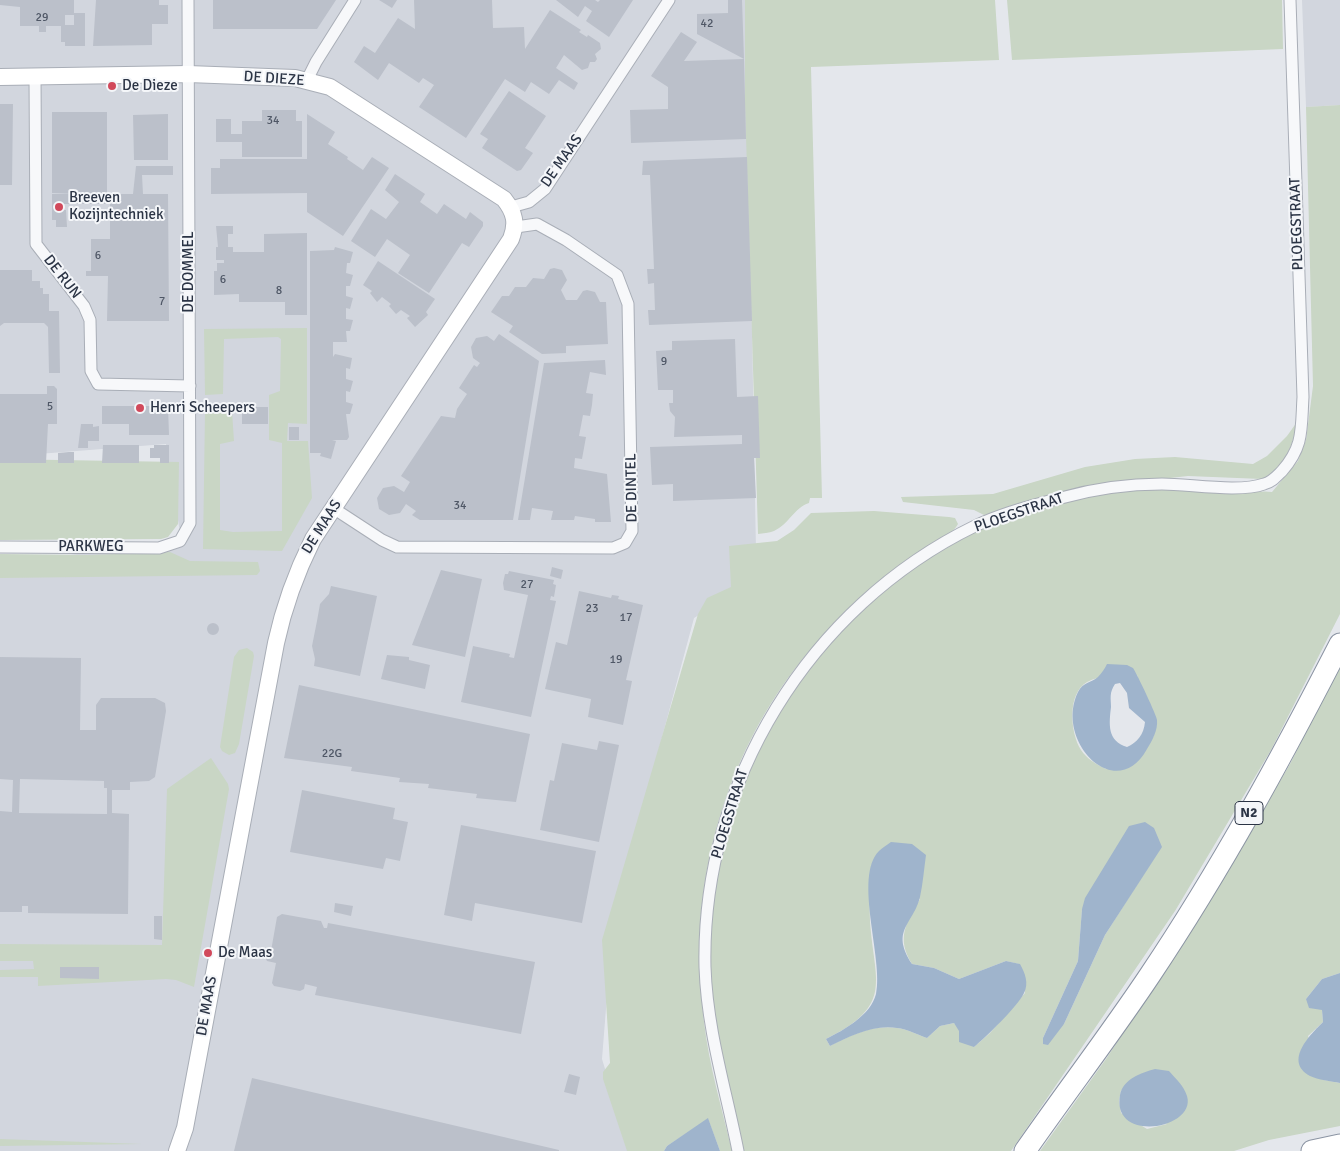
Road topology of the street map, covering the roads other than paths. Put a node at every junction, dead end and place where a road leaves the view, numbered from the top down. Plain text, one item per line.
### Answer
1 (188, 0) edge
2 (355, 0) edge
3 (669, 0) edge
4 (1290, 0) edge
5 (188, 74) junction
6 (0, 77) edge
7 (35, 77) junction
8 (308, 80) junction
9 (511, 207) junction
10 (516, 227) junction
11 (190, 386) junction
12 (333, 508) junction
13 (180, 541) joint
14 (0, 547) edge
15 (1340, 644) edge
16 (1340, 1146) edge
17 (177, 1151) edge
18 (738, 1151) edge
19 (1025, 1151) edge
20 (1312, 1151) edge

1 - 5 street, DE DOMMEL
2 - 8 street
3 - 9 street, DE MAAS
4 - 18 street, PLOEGSTRAAT
5 - 7 street, DE DIEZE
5 - 8 street, DE DIEZE
5 - 11 street, DE DOMMEL
6 - 7 street, DE DIEZE
7 - 11 street, DE RUN
8 - 9 street, DE DIEZE
9 - 10 street
10 - 12 street, DE MAAS
10 - 12 street, DE DINTEL
11 - 13 street, DE DOMMEL
12 - 17 street, DE MAAS
13 - 14 street, PARKWEG
15 - 19 highway, N2
16 - 20 highway

